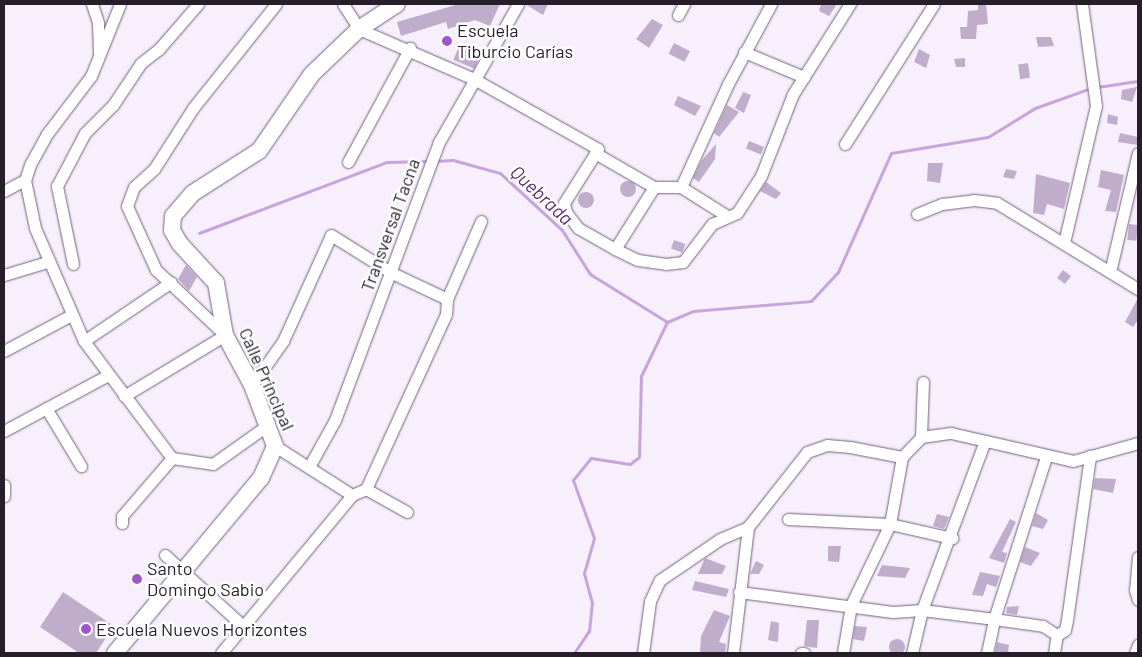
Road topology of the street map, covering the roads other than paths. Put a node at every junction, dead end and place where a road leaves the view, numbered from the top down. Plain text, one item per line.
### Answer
1 (92, 4) edge
2 (120, 4) edge
3 (198, 4) edge
4 (276, 4) edge
5 (343, 4) edge
6 (397, 4) edge
7 (518, 4) edge
8 (684, 4) edge
9 (771, 4) edge
10 (850, 4) edge
11 (934, 4) edge
12 (1082, 4) edge
13 (678, 15) dead end
14 (359, 29) junction
15 (410, 48) junction
16 (744, 52) junction
17 (99, 61) junction
18 (804, 77) junction
19 (474, 79) junction
20 (845, 144) dead end
21 (596, 151) junction
22 (1138, 153) edge
23 (348, 162) dead end
24 (25, 180) junction
25 (654, 187) junction
26 (681, 187) junction
27 (4, 191) edge
28 (917, 214) dead end
29 (727, 216) junction
30 (481, 221) dead end
31 (1064, 243) junction
32 (615, 249) junction
33 (47, 262) junction
34 (73, 264) dead end
35 (1110, 272) junction
36 (392, 274) junction
37 (4, 275) edge
38 (171, 282) junction
39 (1138, 289) edge
40 (447, 299) junction
41 (71, 315) junction
42 (225, 335) junction
43 (84, 341) junction
44 (4, 351) edge
45 (108, 375) junction
46 (922, 382) dead end
47 (252, 385) junction
48 (124, 396) junction
49 (46, 408) junction
50 (270, 424) junction
51 (4, 431) edge
52 (921, 437) junction
53 (986, 440) junction
54 (1138, 443) edge
55 (275, 446) junction
56 (1090, 456) junction
57 (902, 457) junction
58 (1046, 457) junction
59 (172, 458) junction
60 (310, 465) junction
61 (80, 466) dead end
62 (4, 485) edge
63 (366, 489) junction
64 (352, 495) junction
65 (4, 496) edge
66 (407, 512) dead end
67 (788, 519) dead end
68 (122, 523) dead end
69 (890, 524) junction
70 (748, 527) junction
71 (952, 538) junction
72 (165, 555) dead end
73 (1138, 557) edge
74 (186, 572) junction
75 (739, 592) junction
76 (1138, 600) edge
77 (851, 605) junction
78 (922, 610) junction
79 (994, 619) junction
80 (244, 627) junction
81 (1057, 635) junction
82 (1138, 645) edge
83 (115, 653) edge
84 (221, 653) edge
85 (643, 653) edge
86 (733, 653) edge
87 (843, 653) edge
88 (912, 653) edge
89 (988, 653) edge
90 (1054, 653) edge
91 (1135, 653) edge

1 - 17 street
2 - 17 street
3 - 34 street
4 - 38 street
5 - 14 street
6 - 14 street, Calle Principal
7 - 19 street, Transversal Tacna
8 - 13 street
9 - 16 street
10 - 18 street
11 - 20 street
12 - 31 street
14 - 15 street
14 - 42 street, Calle Principal
15 - 19 street
15 - 23 street
16 - 18 street
16 - 26 street
17 - 24 street
18 - 29 street
19 - 21 street
19 - 36 street, Transversal Tacna
21 - 25 street
21 - 32 street
22 - 35 street
24 - 27 street
24 - 33 street
25 - 26 street
25 - 32 street
26 - 29 street
28 - 31 street
29 - 32 street
30 - 40 street
31 - 35 street
33 - 37 street
33 - 41 street
35 - 39 street
36 - 40 street
36 - 47 street
36 - 60 street, Transversal Tacna
38 - 42 street
38 - 43 street
40 - 63 street
41 - 43 street
41 - 44 street
42 - 47 street, Calle Principal
42 - 48 street
43 - 45 street
45 - 48 street
45 - 49 street
46 - 52 street
47 - 50 street, Calle Principal
48 - 59 street
49 - 51 street
49 - 61 street
50 - 55 street, Calle Principal
50 - 59 street
52 - 53 street
52 - 57 street
53 - 58 street
53 - 71 street
54 - 56 street
55 - 60 street
55 - 74 street, Calle Principal
56 - 58 street
56 - 81 street
57 - 69 street
57 - 70 street
58 - 79 street
59 - 68 street
60 - 64 street
62 - 65 street
63 - 64 street
63 - 66 street
64 - 80 street
67 - 69 street
69 - 71 street
69 - 77 street
70 - 75 street
70 - 85 street
71 - 78 street
72 - 74 street
73 - 76 street
74 - 80 street
74 - 83 street, Calle Principal
75 - 77 street
75 - 86 street
77 - 78 street
77 - 87 street
78 - 79 street
78 - 88 street
79 - 81 street
79 - 89 street
80 - 84 street
81 - 90 street
82 - 91 street

